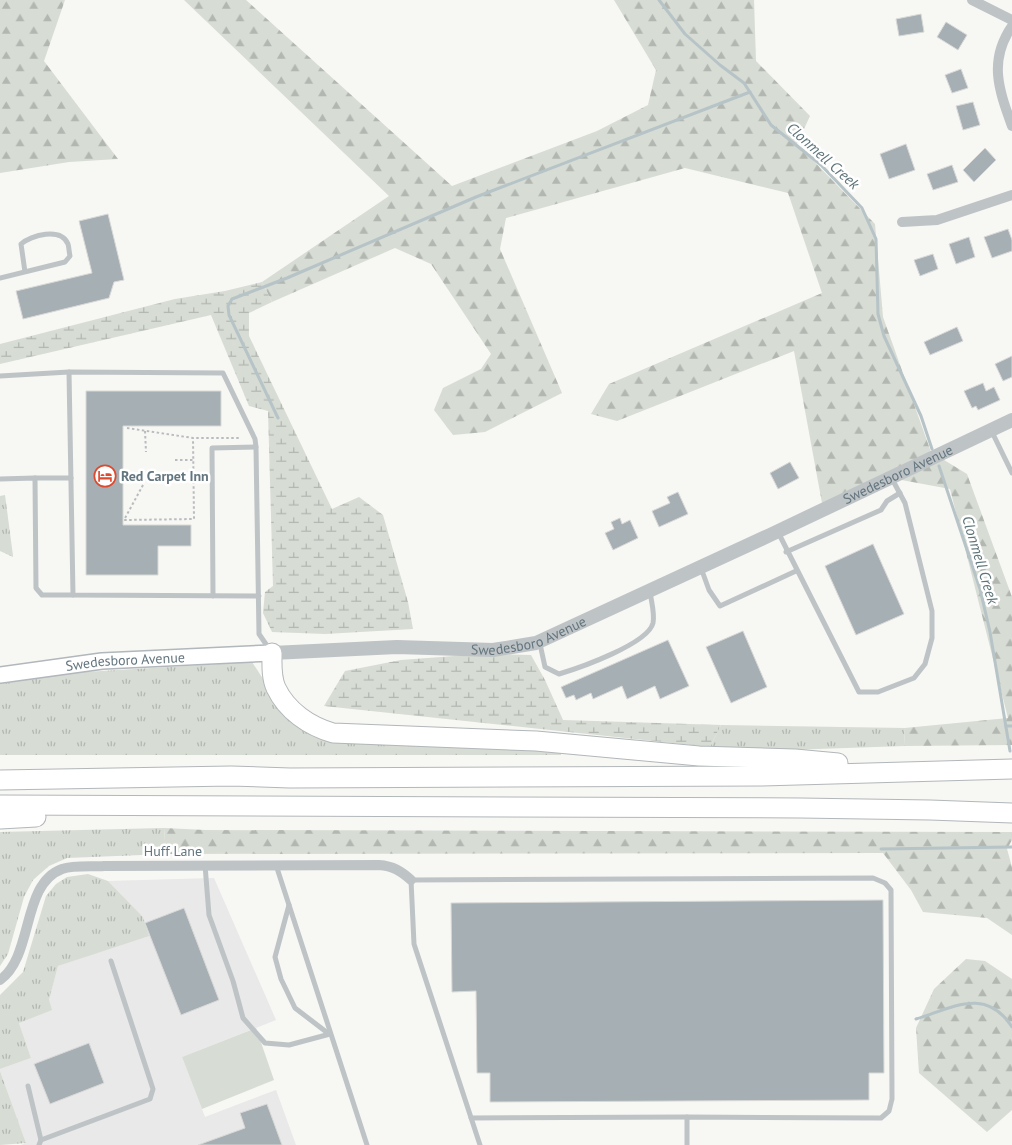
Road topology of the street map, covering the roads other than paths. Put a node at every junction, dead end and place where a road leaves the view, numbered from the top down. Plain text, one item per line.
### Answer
1 (972, 0) edge
2 (1012, 20) edge
3 (1012, 26) edge
4 (1012, 126) edge
5 (1012, 195) edge
6 (902, 222) dead end
7 (25, 272) junction
8 (0, 278) edge
9 (70, 372) junction
10 (0, 376) edge
11 (1012, 420) edge
12 (991, 430) junction
13 (256, 447) junction
14 (1012, 473) edge
15 (891, 477) junction
16 (35, 478) junction
17 (71, 478) junction
18 (0, 479) edge
19 (900, 494) junction
20 (777, 532) junction
21 (786, 552) junction
22 (701, 568) junction
23 (796, 571) junction
24 (650, 590) junction
25 (73, 595) junction
26 (213, 596) junction
27 (259, 596) junction
28 (540, 641) junction
29 (272, 653) junction
30 (0, 675) edge
31 (1012, 769) edge
32 (919, 770) junction
33 (0, 780) edge
34 (0, 805) edge
35 (240, 805) junction
36 (1012, 813) edge
37 (0, 819) edge
38 (276, 864) junction
39 (205, 865) junction
40 (411, 880) junction
41 (289, 905) junction
42 (111, 961) dead end
43 (0, 980) edge
44 (330, 1034) junction
45 (28, 1086) dead end
46 (687, 1117) junction
47 (471, 1118) junction
48 (40, 1143) edge
49 (367, 1145) edge
50 (480, 1145) edge
51 (687, 1145) edge

1 - 2 street
3 - 4 street
5 - 6 street
7 - 7 lane
7 - 8 lane
9 - 10 lane
9 - 13 lane
9 - 17 lane
11 - 12 street, Swedesboro Avenue
12 - 14 lane
12 - 15 street, Swedesboro Avenue
13 - 26 lane
13 - 27 lane
15 - 19 lane
15 - 20 street, Swedesboro Avenue
16 - 17 lane
16 - 18 lane
16 - 25 lane
17 - 25 lane
19 - 21 lane
19 - 23 lane
20 - 21 lane
20 - 22 street, Swedesboro Avenue
21 - 23 lane
22 - 23 lane
22 - 24 street, Swedesboro Avenue
24 - 28 street, Swedesboro Avenue
24 - 28 lane
25 - 26 lane
26 - 27 lane
27 - 29 lane
28 - 29 street, Swedesboro Avenue
29 - 30 main road, Swedesboro Avenue
29 - 32 highway
31 - 32 highway
32 - 33 highway
34 - 35 highway
35 - 36 highway
35 - 37 highway
38 - 39 street, Huff Lane
38 - 40 street, Huff Lane
38 - 41 lane
39 - 43 street, Huff Lane
39 - 44 lane
40 - 46 lane
40 - 47 lane
41 - 44 lane
41 - 44 lane
42 - 48 lane
44 - 49 lane
45 - 48 lane
46 - 47 lane
46 - 51 lane
47 - 50 lane

